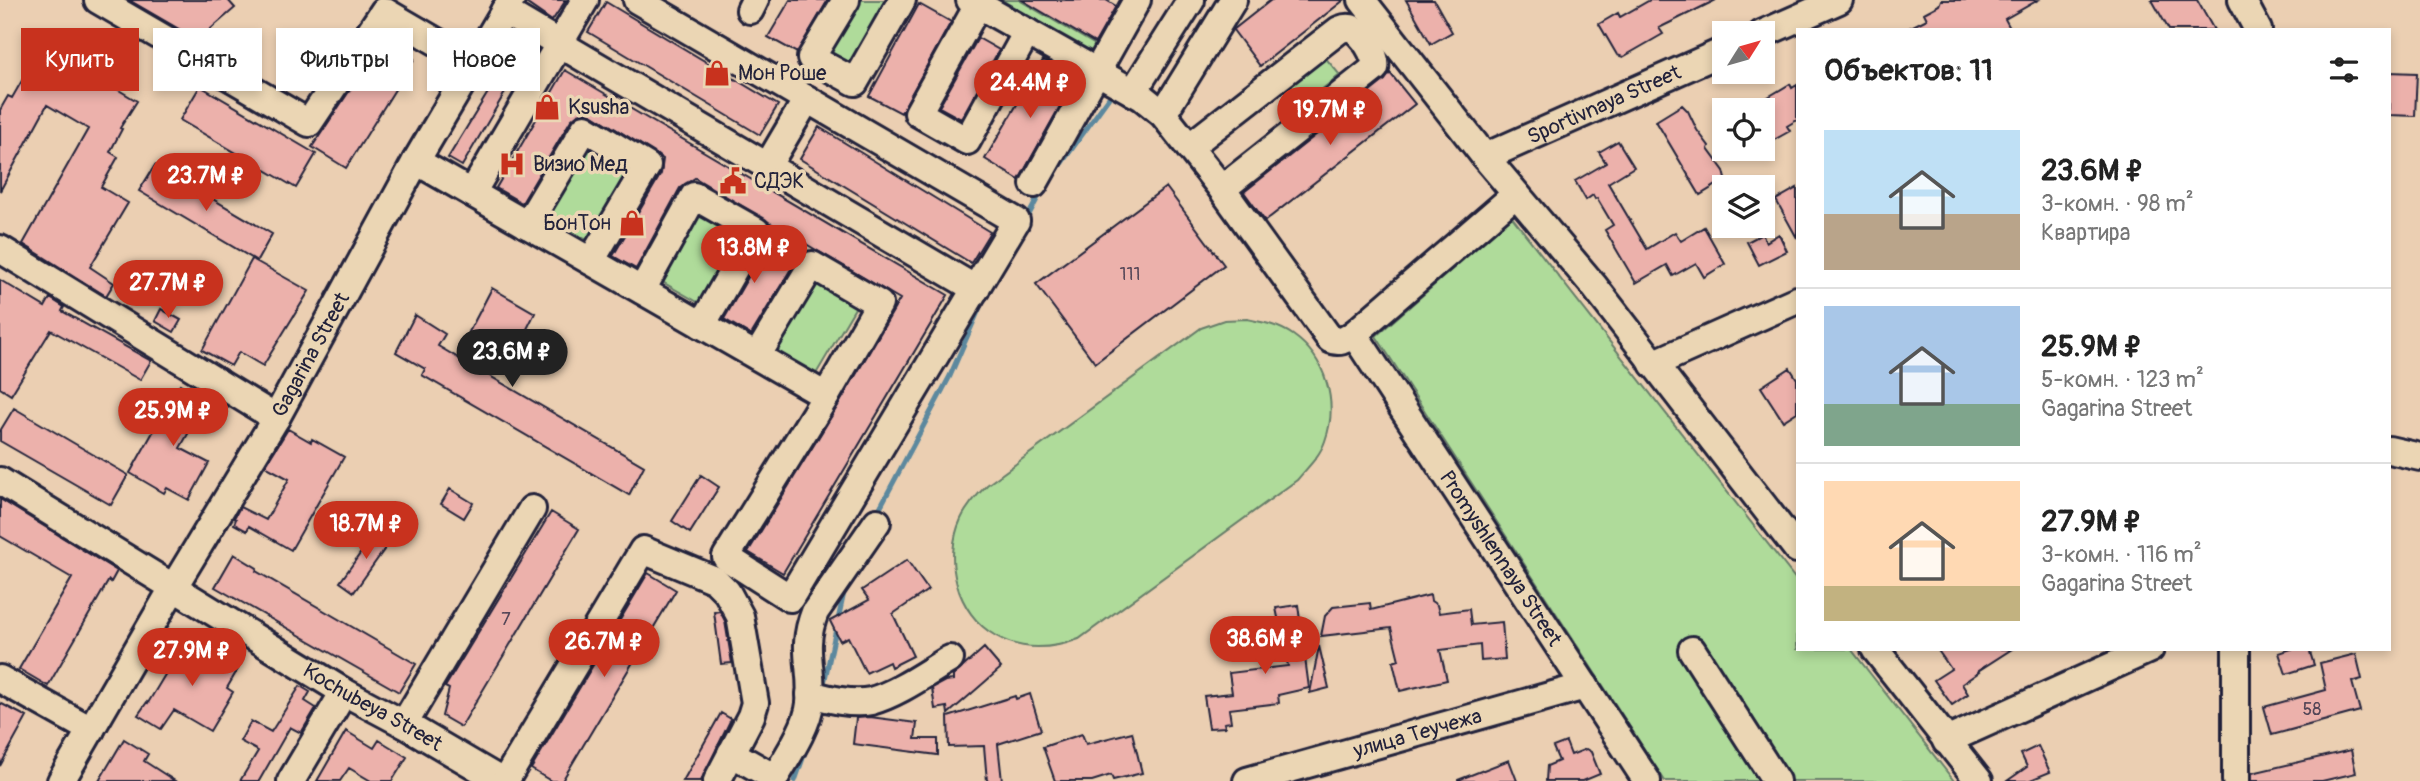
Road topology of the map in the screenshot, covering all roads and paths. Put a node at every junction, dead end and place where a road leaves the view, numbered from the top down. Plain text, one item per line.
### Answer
1 (98, 0) edge
2 (585, 0) edge
3 (637, 0) edge
4 (846, 0) edge
5 (902, 0) edge
6 (1137, 0) edge
7 (1191, 0) edge
8 (1233, 0) edge
9 (1362, 0) edge
10 (1839, 0) edge
11 (2242, 0) edge
12 (974, 2) edge
13 (380, 4) edge
14 (507, 6) edge
15 (494, 28) edge
16 (1775, 28) edge
17 (2257, 28) edge
18 (1027, 32) junction
19 (427, 35) edge
20 (558, 43) junction
21 (1712, 56) edge
22 (1097, 72) junction
23 (456, 91) edge
24 (1133, 92) junction
25 (807, 99) junction
26 (1163, 114) junction
27 (1189, 147) junction
28 (1485, 157) junction
29 (416, 161) junction
30 (768, 165) junction
31 (1034, 184) dead end
32 (1222, 189) junction
33 (472, 193) junction
34 (1516, 194) junction
35 (527, 225) junction
36 (0, 249) edge
37 (591, 261) junction
38 (975, 289) junction
39 (642, 290) junction
40 (1796, 300) edge
41 (702, 325) junction
42 (1354, 334) junction
43 (757, 356) junction
44 (1653, 364) junction
45 (826, 396) junction
46 (276, 418) junction
47 (2391, 450) edge
48 (2420, 457) edge
49 (0, 481) edge
50 (532, 509) dead end
51 (877, 522) dead end
52 (1796, 548) edge
53 (173, 588) junction
54 (1692, 650) dead end
55 (1877, 651) edge
56 (2146, 651) edge
57 (2236, 651) edge
58 (950, 659) dead end
59 (0, 679) edge
60 (1586, 687) junction
61 (344, 692) junction
62 (810, 694) junction
63 (404, 724) junction
64 (91, 730) junction
65 (1946, 741) junction
66 (731, 753) junction
67 (774, 779) edge
68 (61, 781) edge
69 (291, 781) edge
70 (503, 781) edge
71 (717, 781) edge
72 (1247, 781) edge
73 (1647, 781) edge
74 (1776, 781) edge
75 (1979, 781) edge
76 (2236, 781) edge

1 - 13 street
2 - 20 street
3 - 25 street
4 - 5 street
6 - 22 street
7 - 24 street
8 - 26 street
9 - 28 street
10 - 16 street
11 - 17 street
12 - 18 street
12 - 18 street
13 - 19 street
14 - 15 street, Gagarina Street
14 - 20 street
18 - 22 street
20 - 30 street
20 - 33 street
21 - 28 street, Sportivnaya Street
22 - 24 street
22 - 31 street
23 - 29 street, Gagarina Street
24 - 26 street
25 - 30 street
25 - 38 street
26 - 27 street
27 - 32 street
27 - 32 street
28 - 34 street
29 - 33 street
29 - 46 street, Gagarina Street
30 - 38 street
32 - 42 street
33 - 35 street
34 - 42 street
34 - 44 street
35 - 37 street
35 - 37 street
36 - 46 street
37 - 39 street
38 - 45 street
39 - 41 street
39 - 41 street
40 - 44 street
41 - 43 street
42 - 60 street, Promyshlennaya Street
43 - 45 street
43 - 45 street
44 - 52 street
46 - 53 street, Gagarina Street
47 - 48 street
49 - 53 street, Kochubeya Street
50 - 63 street
51 - 62 street
53 - 61 street, Kochubeya Street
53 - 64 street, Gagarina Street
54 - 74 street
55 - 65 street
56 - 65 street
57 - 76 street
58 - 62 street
59 - 64 street
60 - 72 street, улица Теучежа
60 - 73 street, Promyshlennaya Street
61 - 63 street, Kochubeya Street
61 - 69 street
62 - 67 street
63 - 70 street, Kochubeya Street
64 - 68 street, Gagarina Street
65 - 75 street
66 - 67 street
66 - 70 street
66 - 71 street

